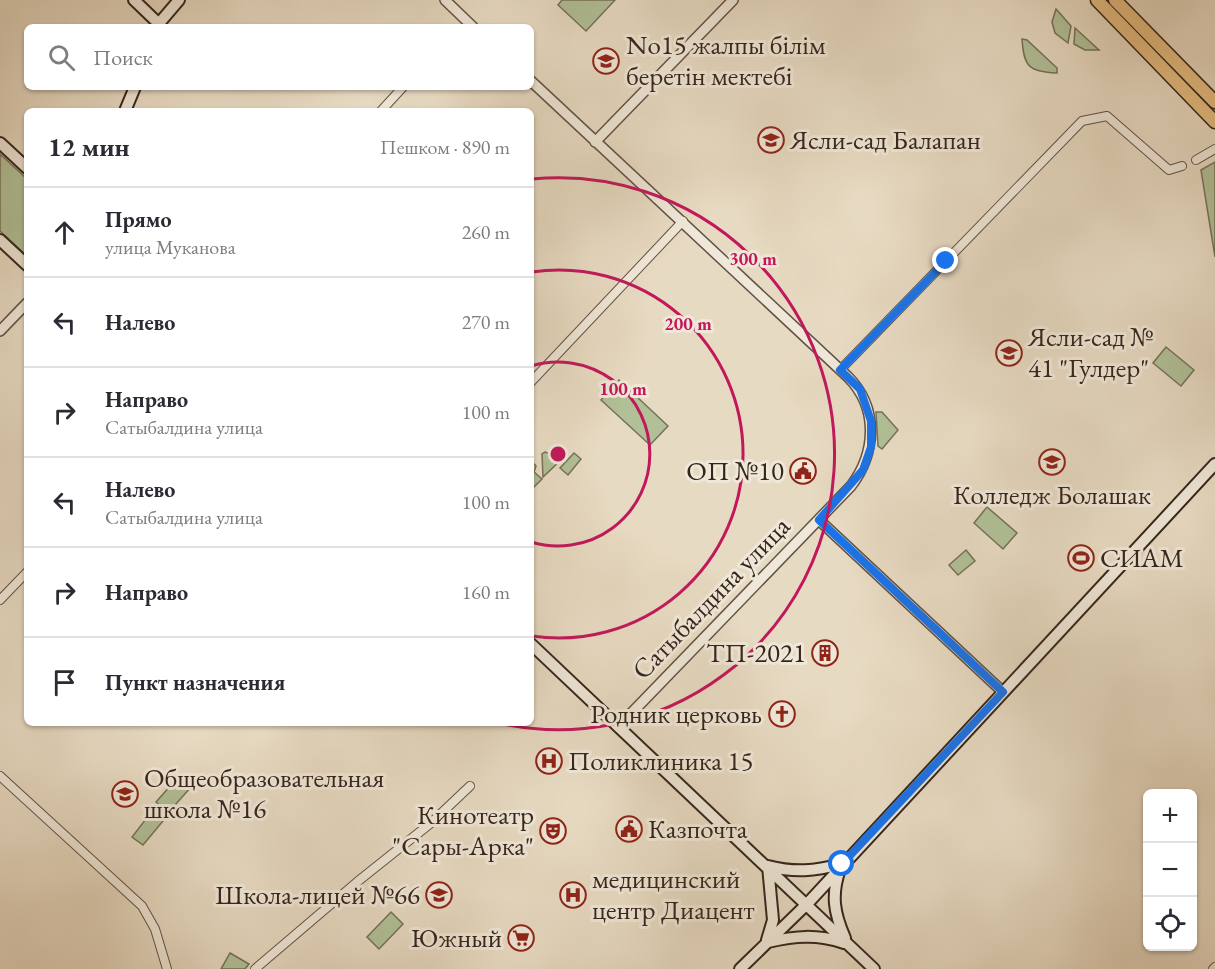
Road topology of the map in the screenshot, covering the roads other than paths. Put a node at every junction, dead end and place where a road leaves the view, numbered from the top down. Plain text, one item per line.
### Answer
1 (134, 0) edge
2 (178, 0) edge
3 (446, 0) edge
4 (733, 0) edge
5 (1096, 0) edge
6 (1115, 0) edge
7 (156, 24) edge
8 (158, 24) edge
9 (465, 24) edge
10 (534, 84) edge
11 (134, 90) edge
12 (400, 90) edge
13 (1215, 102) edge
14 (126, 108) edge
15 (384, 108) edge
16 (1215, 122) edge
17 (595, 142) junction
18 (0, 143) edge
19 (1215, 149) edge
20 (1196, 160) dead end
21 (24, 165) edge
22 (1182, 166) dead end
23 (683, 221) junction
24 (0, 240) edge
25 (24, 262) edge
26 (24, 306) edge
27 (0, 331) edge
28 (840, 370) junction
29 (534, 379) edge
30 (1215, 464) edge
31 (819, 520) junction
32 (24, 575) edge
33 (0, 600) edge
34 (534, 647) edge
35 (1003, 692) junction
36 (618, 727) junction
37 (0, 776) edge
38 (470, 786) dead end
39 (842, 864) junction
40 (768, 866) junction
41 (807, 904) junction
42 (766, 943) junction
43 (847, 944) junction
44 (167, 969) edge
45 (255, 969) edge
46 (740, 969) edge
47 (874, 969) edge

1 - 7 main road
2 - 8 main road
3 - 9 street
4 - 17 street
5 - 16 highway
6 - 13 highway
10 - 17 street, Сатыбалдина улица
11 - 14 main road
12 - 15 street
17 - 23 street, Сатыбалдина улица
18 - 21 main road
19 - 20 street
22 - 28 street
23 - 28 street, Сатыбалдина улица
23 - 29 street
24 - 25 main road
26 - 27 street
28 - 31 street, Сатыбалдина улица
30 - 35 main road
31 - 35 street
31 - 36 street, Сатыбалдина улица
32 - 33 street
34 - 36 main road
35 - 39 main road
36 - 40 main road
37 - 44 street
38 - 45 street
39 - 40 main road
39 - 41 main road
39 - 43 main road
40 - 41 main road
40 - 42 main road
41 - 42 main road
41 - 43 main road
42 - 43 main road
42 - 46 main road
43 - 47 main road

